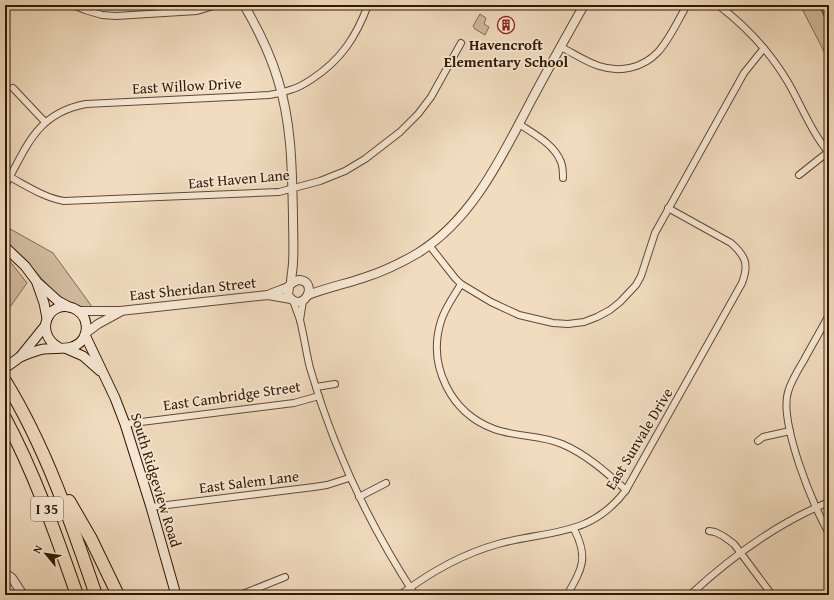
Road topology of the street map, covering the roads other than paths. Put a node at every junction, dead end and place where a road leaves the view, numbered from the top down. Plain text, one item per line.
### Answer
1 (73, 5) edge
2 (217, 5) edge
3 (244, 5) edge
4 (368, 5) edge
5 (584, 5) edge
6 (687, 5) edge
7 (718, 5) edge
8 (462, 43) dead end
9 (561, 47) junction
10 (764, 48) junction
11 (13, 88) dead end
12 (282, 92) junction
13 (45, 122) junction
14 (519, 124) junction
15 (828, 152) edge
16 (10, 176) junction
17 (800, 176) dead end
18 (563, 178) dead end
19 (5, 186) edge
20 (292, 188) junction
21 (668, 208) junction
22 (429, 246) junction
23 (5, 247) edge
24 (293, 263) junction
25 (37, 282) junction
26 (304, 282) junction
27 (462, 284) junction
28 (290, 285) junction
29 (326, 288) junction
30 (268, 295) junction
31 (306, 298) junction
32 (292, 300) junction
33 (69, 307) junction
34 (78, 311) junction
35 (120, 311) junction
36 (829, 314) edge
37 (300, 320) junction
38 (46, 322) junction
39 (86, 334) junction
40 (58, 347) junction
41 (67, 349) junction
42 (20, 357) junction
43 (5, 368) edge
44 (104, 375) junction
45 (5, 381) edge
46 (335, 384) dead end
47 (316, 387) junction
48 (319, 396) junction
49 (7, 422) edge
50 (125, 424) junction
51 (790, 431) junction
52 (758, 441) dead end
53 (50, 469) junction
54 (349, 478) junction
55 (386, 484) dead end
56 (626, 490) junction
57 (359, 497) junction
58 (829, 502) edge
59 (151, 507) junction
60 (816, 508) junction
61 (574, 529) junction
62 (709, 531) dead end
63 (829, 533) edge
64 (741, 553) junction
65 (5, 573) edge
66 (285, 577) dead end
67 (410, 587) junction
68 (23, 595) edge
69 (77, 595) edge
70 (96, 595) edge
71 (118, 595) edge
72 (176, 595) edge
73 (240, 595) edge
74 (400, 595) edge
75 (415, 595) edge
76 (567, 595) edge
77 (690, 595) edge
78 (772, 595) edge

1 - 2 street
3 - 12 street
4 - 12 street, East Willow Drive
5 - 9 street
6 - 9 street
7 - 10 street
8 - 20 street, East Haven Lane
9 - 14 street
10 - 15 street
10 - 21 street
11 - 13 street
12 - 13 street, East Willow Drive
12 - 20 street
13 - 16 street, East Willow Drive
14 - 18 street
14 - 22 street
15 - 17 street
16 - 19 street, East Willow Drive
16 - 20 street, East Haven Lane
20 - 24 street
21 - 27 street
21 - 56 street, East Sunvale Drive
22 - 27 street
22 - 29 street
23 - 25 main road
24 - 26 street
24 - 28 street
25 - 33 main road
25 - 38 main road
26 - 28 street
26 - 29 street
26 - 31 street
27 - 56 street
28 - 30 street, East Sheridan Street
28 - 32 street
29 - 31 street
30 - 32 street, East Sheridan Street
30 - 35 street, East Sheridan Street
31 - 32 street
31 - 37 street
32 - 37 street
33 - 34 main road
33 - 38 main road
34 - 35 street, East Sheridan Street
34 - 39 main road
35 - 39 street, East Sheridan Street
36 - 51 street
37 - 47 street
38 - 40 main road
38 - 42 main road
39 - 41 main road
39 - 44 main road, South Ridgeview Road
40 - 41 main road
40 - 42 main road
41 - 44 main road, South Ridgeview Road
42 - 43 main road
44 - 50 main road, South Ridgeview Road
45 - 53 highway, I 35
46 - 47 street
47 - 48 street
48 - 50 street, East Cambridge Street
48 - 54 street
49 - 69 highway, I 35
50 - 59 main road, South Ridgeview Road
51 - 52 street
51 - 60 street
53 - 70 highway, I 35
53 - 71 highway
54 - 57 street
54 - 59 street, East Salem Lane
55 - 57 street
56 - 61 street, East Sunvale Drive
57 - 67 street
58 - 60 street
59 - 72 main road, South Ridgeview Road
60 - 63 street
60 - 64 street
61 - 67 street, East Sunvale Drive
61 - 76 street
62 - 64 street
64 - 77 street
64 - 78 street
65 - 68 street
66 - 73 street
67 - 74 street, East Sunvale Drive
67 - 75 street

